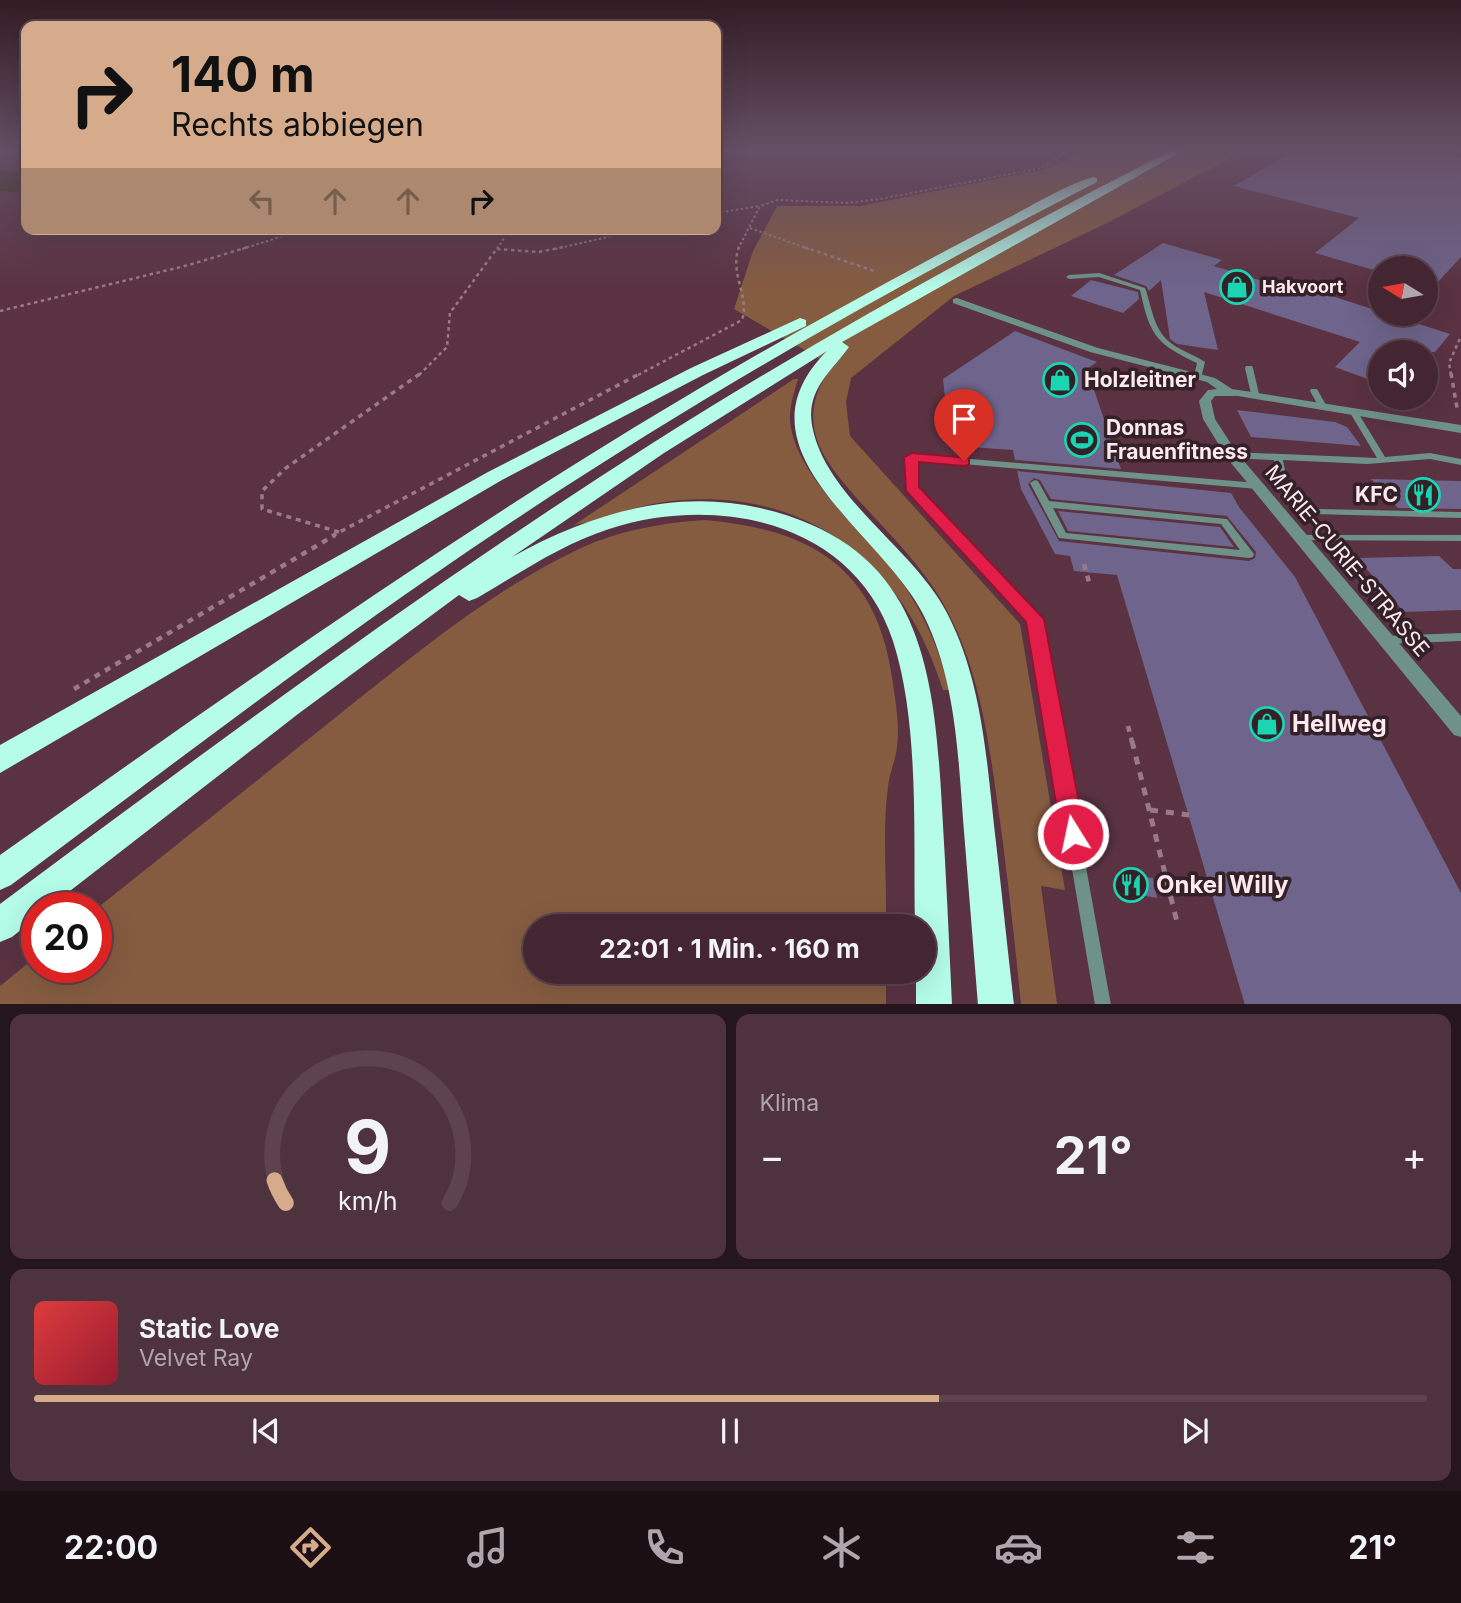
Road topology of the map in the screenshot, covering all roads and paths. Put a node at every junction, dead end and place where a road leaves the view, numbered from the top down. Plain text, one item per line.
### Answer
1 (896, 196) edge
2 (1062, 196) edge
3 (1095, 196) edge
4 (761, 206) junction
5 (721, 212) edge
6 (749, 228) junction
7 (286, 235) edge
8 (506, 235) edge
9 (615, 235) edge
10 (497, 249) junction
11 (926, 265) junction
12 (877, 272) dead end
13 (1069, 277) dead end
14 (957, 301) dead end
15 (891, 307) junction
16 (0, 311) edge
17 (1461, 336) edge
18 (1248, 368) dead end
19 (1198, 376) junction
20 (1228, 391) junction
21 (1314, 391) dead end
22 (1255, 394) junction
23 (1322, 405) junction
24 (1459, 409) edge
25 (1353, 411) junction
26 (1453, 414) dead end
27 (1461, 429) edge
28 (1232, 455) junction
29 (1278, 457) junction
30 (1382, 459) junction
31 (1458, 461) edge
32 (1035, 483) dead end
33 (1258, 486) junction
34 (1047, 504) junction
35 (1461, 515) edge
36 (339, 532) junction
37 (1300, 538) junction
38 (1461, 538) edge
39 (1084, 564) dead end
40 (1089, 582) dead end
41 (1461, 637) edge
42 (1385, 640) junction
43 (378, 641) junction
44 (70, 691) dead end
45 (1128, 726) dead end
46 (1461, 729) edge
47 (0, 760) edge
48 (1150, 810) junction
49 (1189, 816) dead end
50 (0, 874) edge
51 (0, 925) edge
52 (1178, 926) dead end
53 (934, 1004) edge
54 (996, 1004) edge
55 (1104, 1004) edge

1 - 4 path
2 - 11 highway
3 - 15 highway
4 - 5 path
4 - 6 path
6 - 12 path
6 - 36 path
7 - 16 path
8 - 10 path
9 - 10 path
10 - 36 path
11 - 47 highway
11 - 50 highway
13 - 19 lane
14 - 19 street
15 - 43 highway
15 - 54 highway
17 - 24 path
18 - 22 lane
19 - 20 street
20 - 22 street
20 - 28 street, MARIE-CURIE-STRASSE
21 - 23 lane
22 - 23 street
23 - 25 street
24 - 26 path
25 - 27 street
25 - 30 lane
28 - 29 lane
28 - 33 street, MARIE-CURIE-STRASSE
29 - 30 lane
29 - 35 lane
30 - 31 lane
32 - 34 lane
33 - 37 street, MARIE-CURIE-STRASSE
33 - 55 lane
34 - 34 lane
36 - 44 path
37 - 38 lane
37 - 42 street, MARIE-CURIE-STRASSE
39 - 40 path
41 - 42 lane
42 - 46 street, MARIE-CURIE-STRASSE
43 - 51 highway
43 - 53 highway
45 - 48 path
48 - 49 path
48 - 52 path

